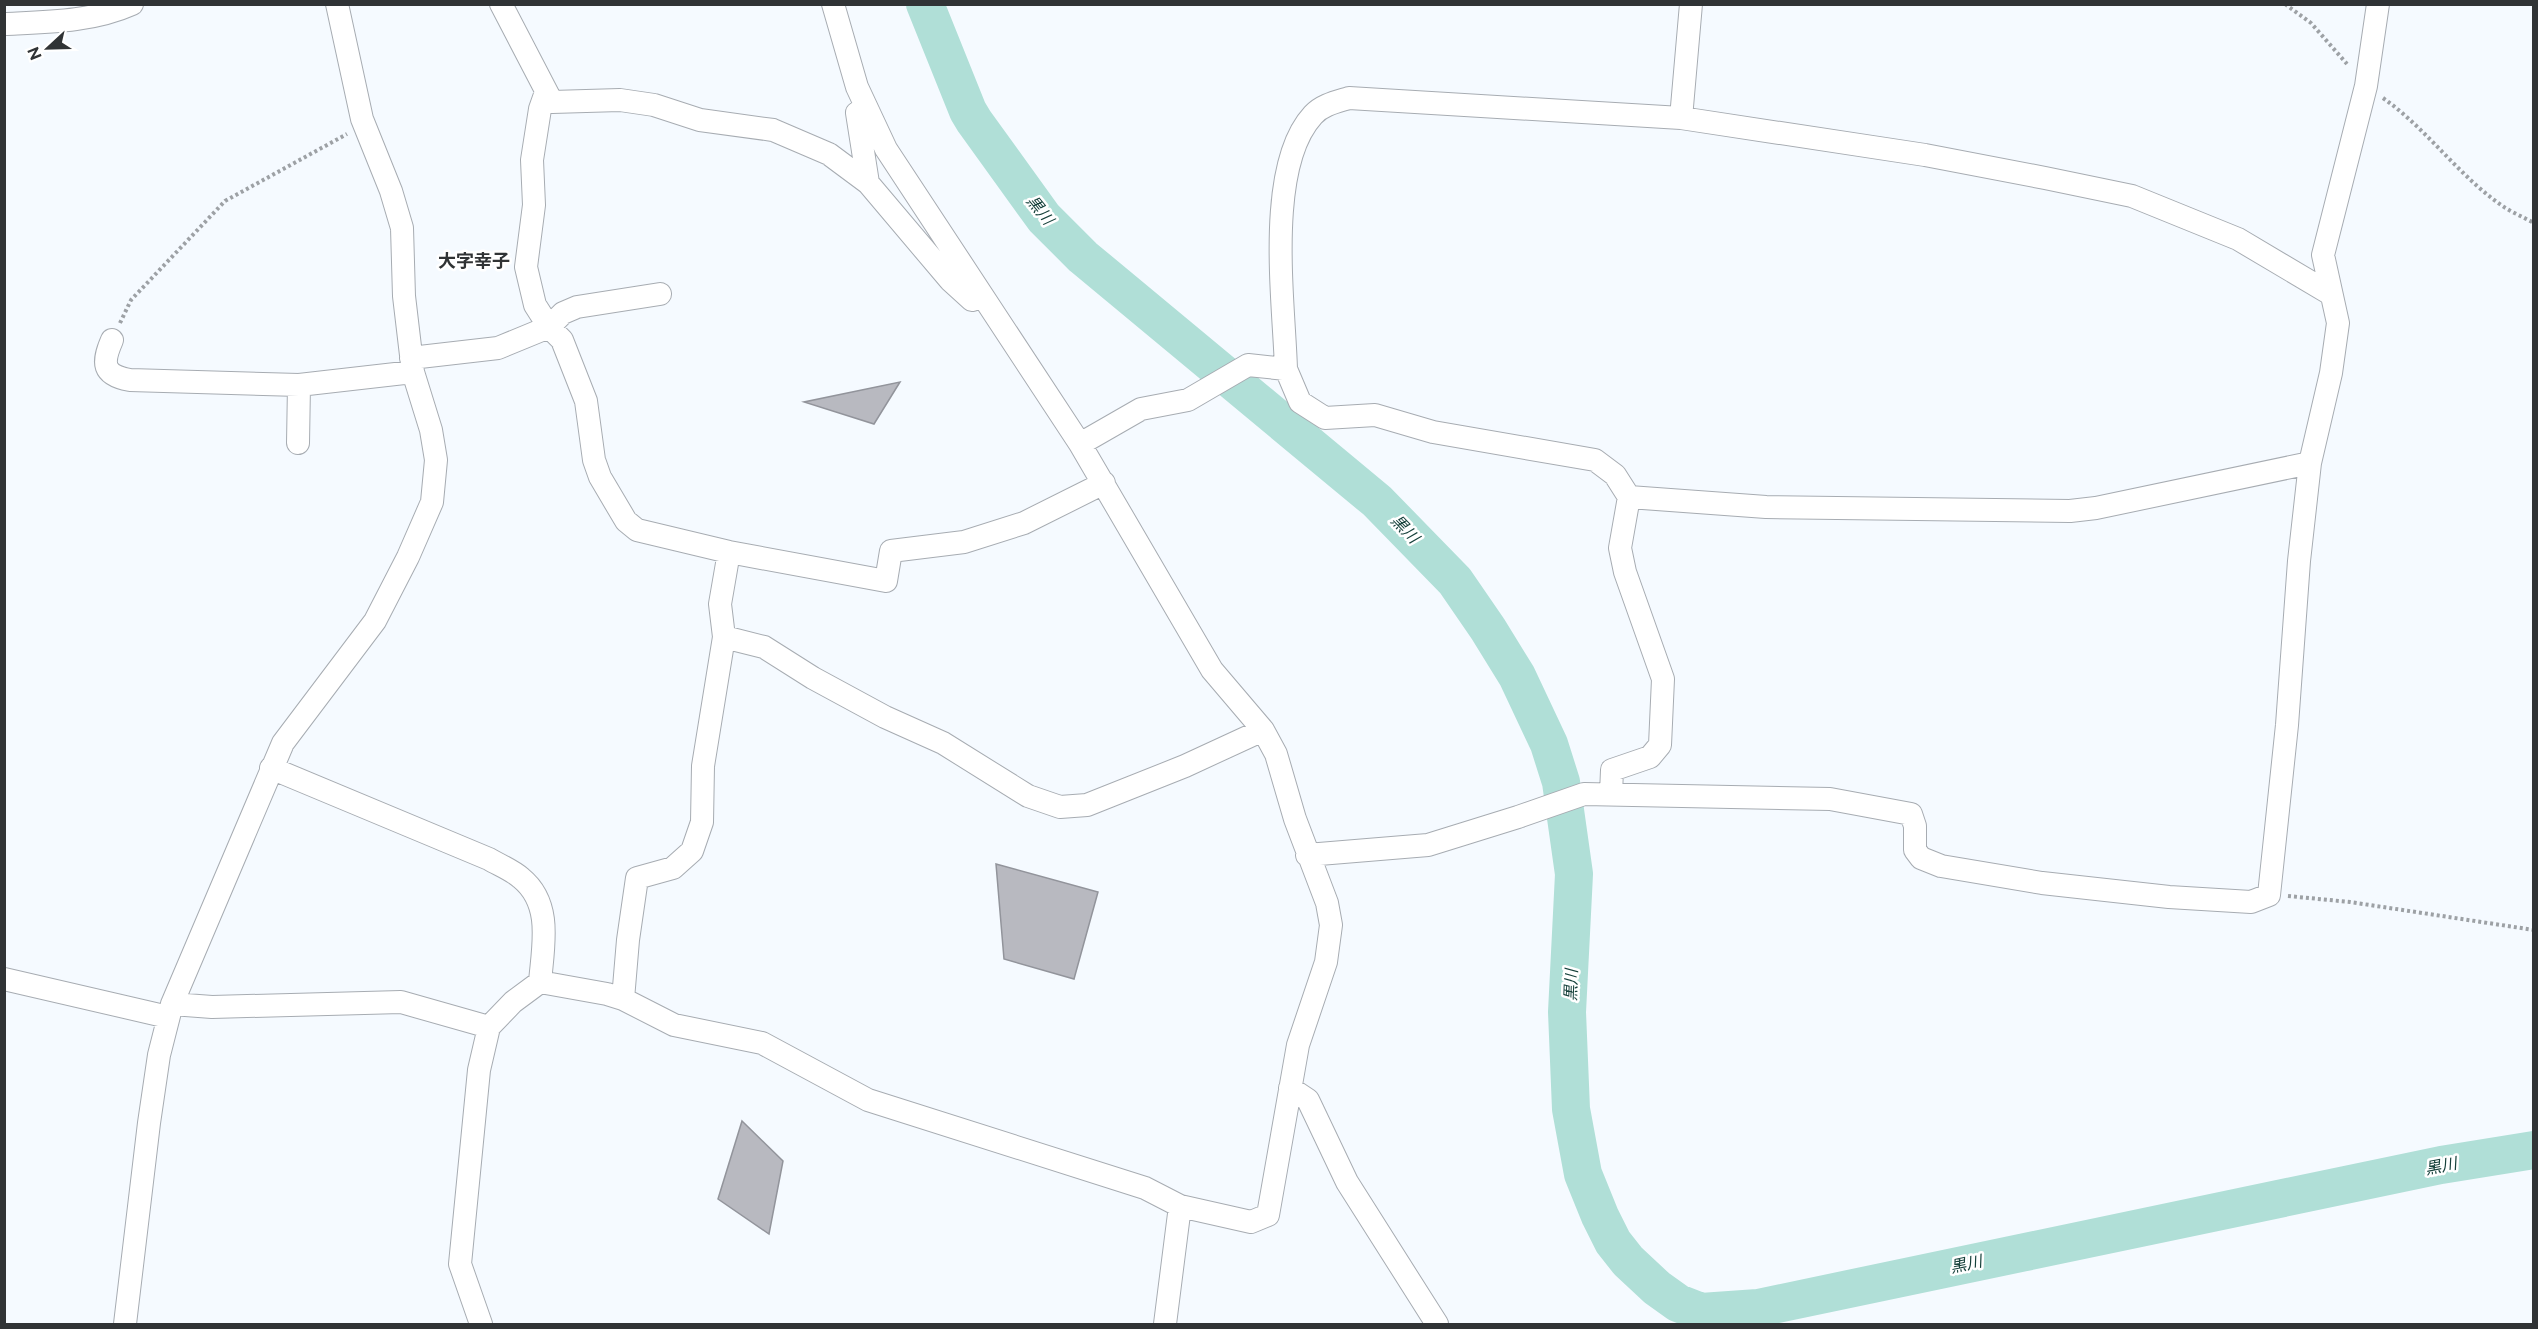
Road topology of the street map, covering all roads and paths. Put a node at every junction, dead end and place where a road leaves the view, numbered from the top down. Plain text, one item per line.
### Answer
1 (132, 4) edge
2 (337, 4) edge
3 (501, 4) edge
4 (833, 4) edge
5 (1690, 4) edge
6 (2285, 4) edge
7 (2378, 4) edge
8 (4, 24) edge
9 (2366, 86) junction
10 (546, 92) junction
11 (866, 107) junction
12 (1681, 118) junction
13 (364, 124) junction
14 (868, 183) junction
15 (2534, 223) edge
16 (2330, 293) junction
17 (660, 294) dead end
18 (982, 297) junction
19 (549, 327) junction
20 (112, 340) joint
21 (412, 365) junction
22 (1286, 369) junction
23 (299, 385) junction
24 (298, 443) dead end
25 (1080, 444) junction
26 (2310, 463) junction
27 (1104, 483) junction
28 (1629, 497) junction
29 (729, 552) junction
30 (724, 636) junction
31 (1263, 730) junction
32 (271, 768) junction
33 (1611, 794) junction
34 (1307, 855) junction
35 (2270, 895) junction
36 (2534, 930) edge
37 (4, 979) edge
38 (540, 982) junction
39 (623, 999) junction
40 (170, 1010) junction
41 (489, 1027) junction
42 (1290, 1088) junction
43 (1180, 1206) junction
44 (125, 1324) edge
45 (481, 1324) edge
46 (1165, 1324) edge
47 (1437, 1324) edge

1 - 8 street
2 - 13 street
3 - 10 street
4 - 11 street
5 - 12 street
6 - 9 path
7 - 9 street
9 - 15 path
9 - 16 street
10 - 14 street
10 - 19 street
11 - 14 street
11 - 18 street
12 - 16 street
12 - 22 street
13 - 20 path
13 - 21 street
14 - 18 street
16 - 26 street
17 - 19 street
18 - 25 street
19 - 21 street
19 - 29 street
20 - 23 street
21 - 23 street
21 - 32 street
22 - 25 street
22 - 28 street
23 - 24 street
25 - 27 street
26 - 28 street
26 - 35 street
27 - 29 street
27 - 31 street
28 - 33 street
29 - 30 street
30 - 31 street
30 - 39 street
31 - 34 street
32 - 38 street
32 - 40 street
33 - 34 street
33 - 35 street
34 - 42 street
35 - 36 path
37 - 40 street
38 - 39 street
38 - 41 street
39 - 43 street
40 - 41 street
40 - 44 street
41 - 45 street
42 - 43 street
42 - 47 street
43 - 46 street

